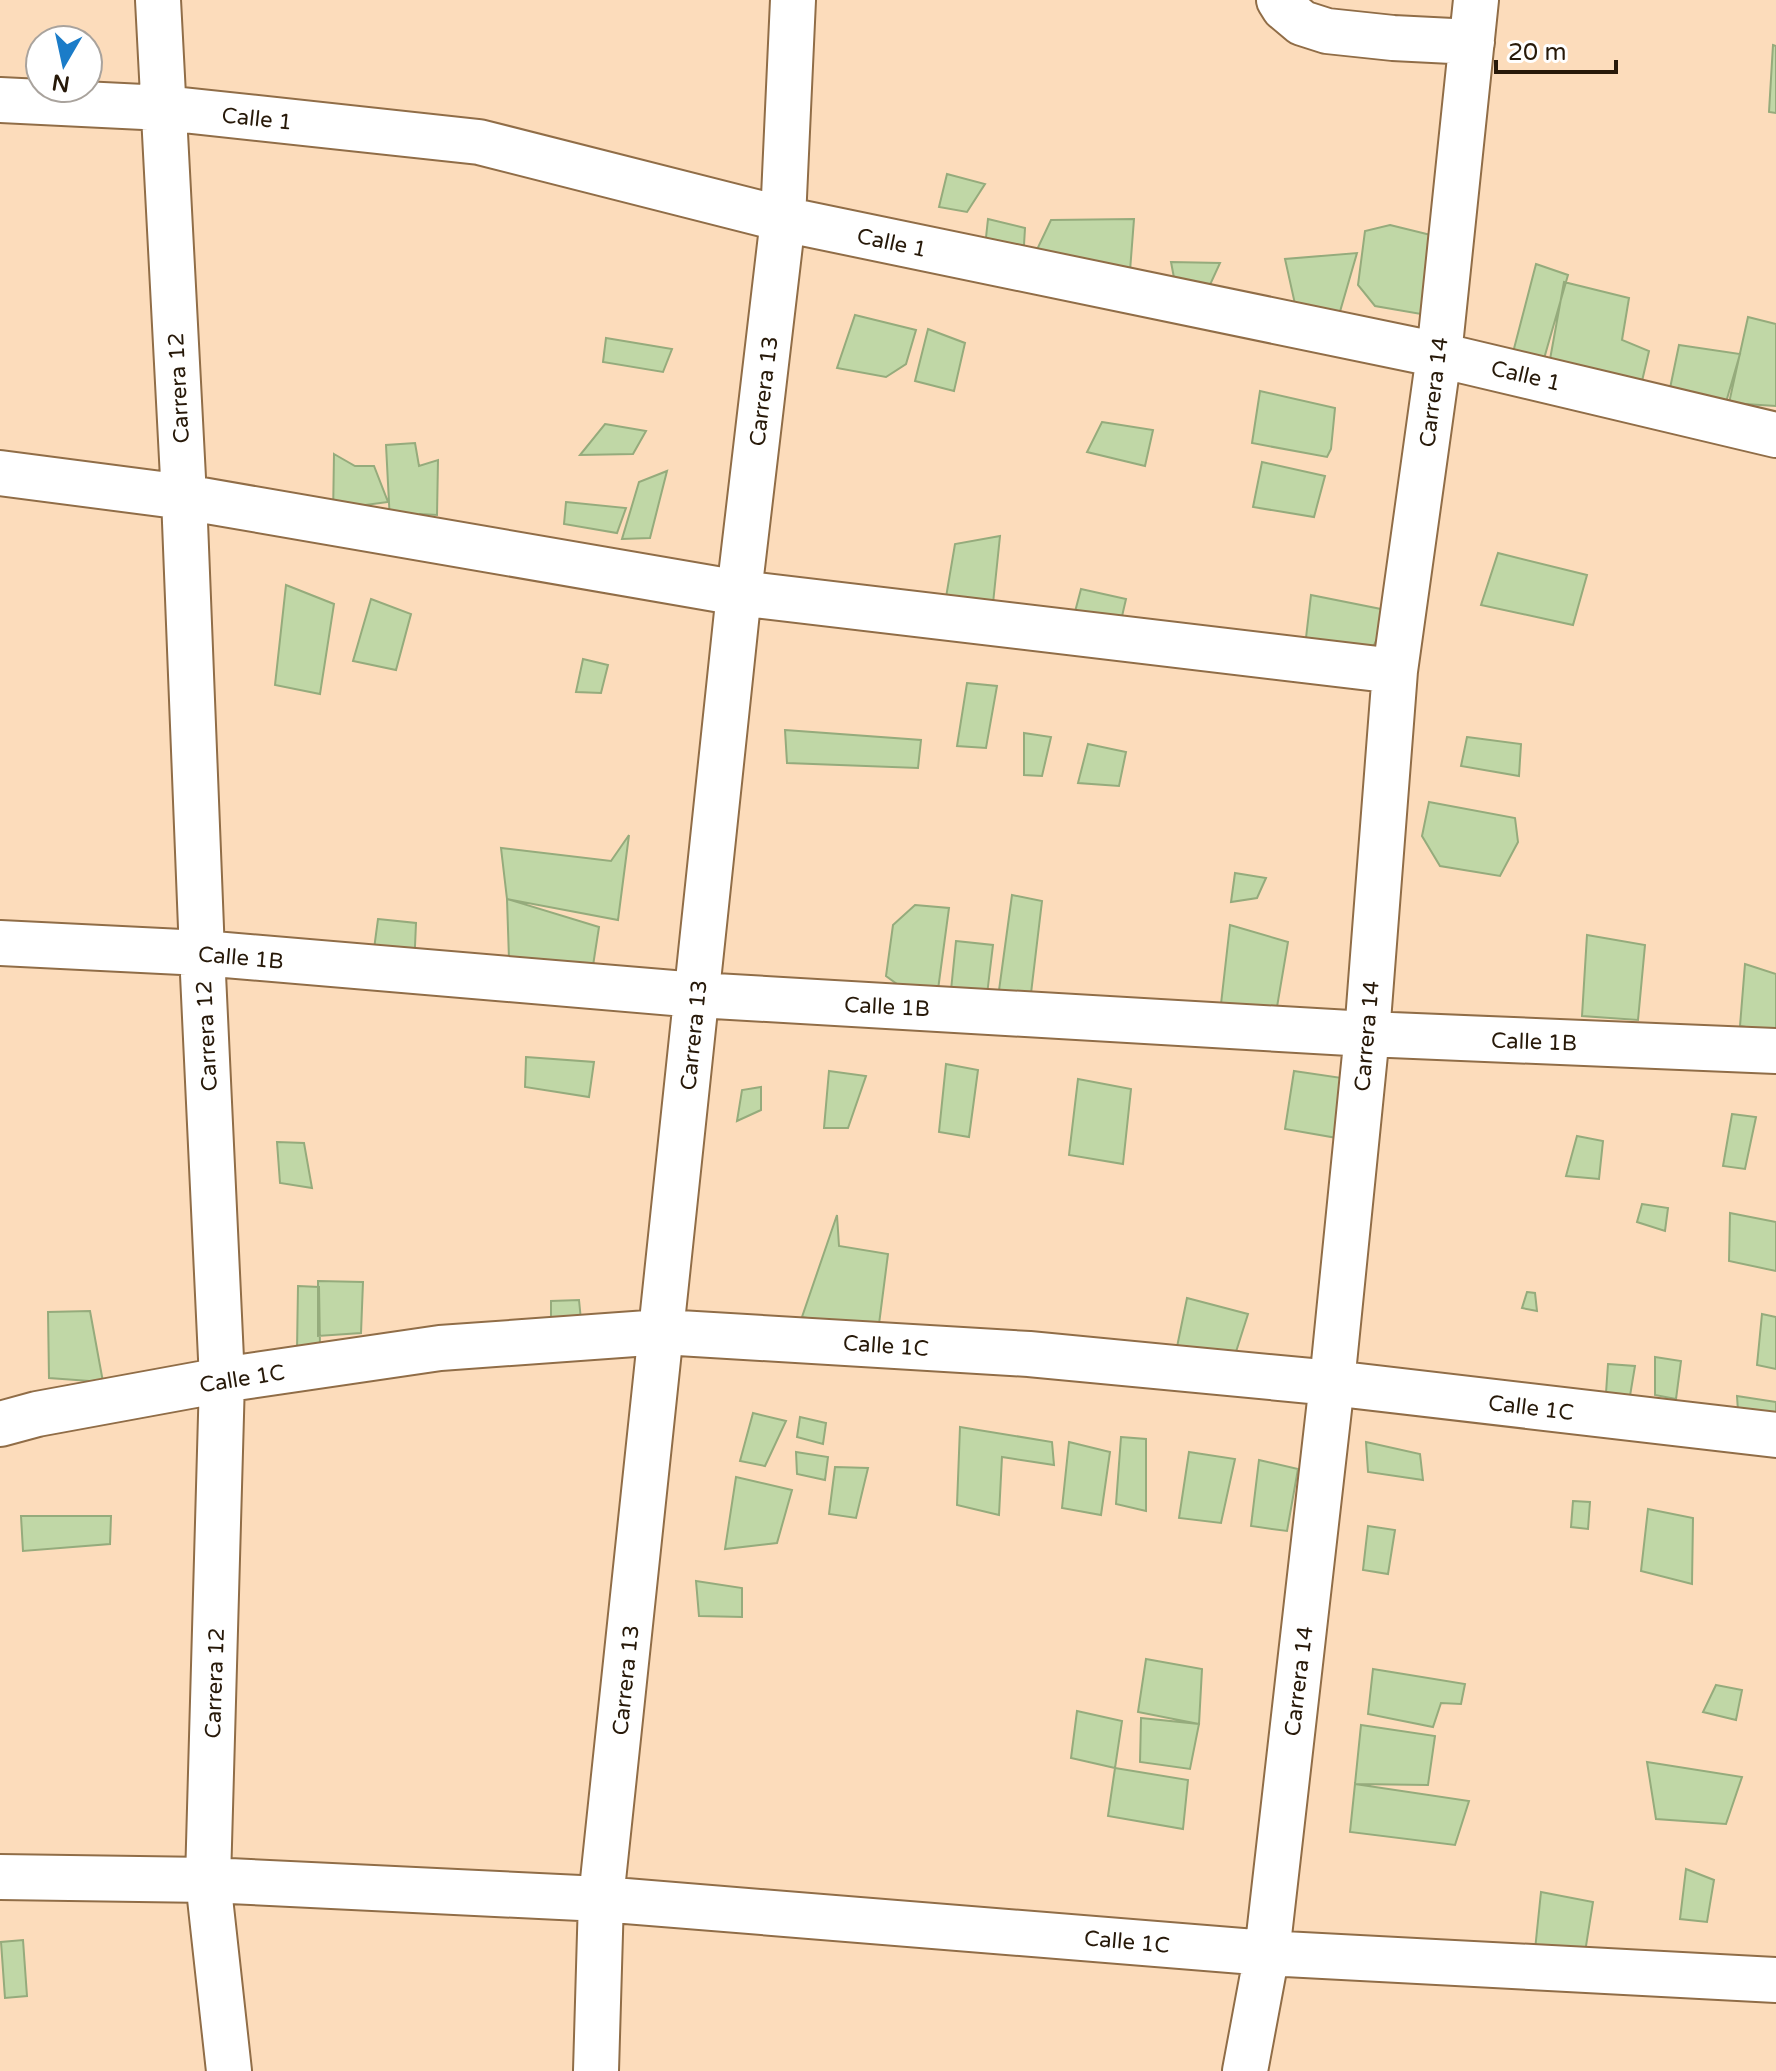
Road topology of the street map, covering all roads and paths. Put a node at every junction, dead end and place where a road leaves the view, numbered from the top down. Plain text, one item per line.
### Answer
1 (158, 0) edge
2 (793, 0) edge
3 (1279, 0) edge
4 (1474, 21) edge
5 (0, 100) edge
6 (164, 108) junction
7 (783, 219) junction
8 (1439, 355) junction
9 (1776, 435) edge
10 (0, 473) edge
11 (184, 497) junction
12 (739, 593) junction
13 (1395, 671) junction
14 (0, 943) edge
15 (202, 953) junction
16 (697, 995) junction
17 (1367, 1034) junction
18 (1776, 1051) edge
19 (662, 1332) junction
20 (222, 1380) junction
21 (1332, 1383) junction
22 (0, 1424) edge
23 (1776, 1435) edge
24 (0, 1877) edge
25 (208, 1880) junction
26 (601, 1899) junction
27 (1267, 1953) junction
28 (1776, 1980) edge
29 (229, 2071) edge
30 (596, 2071) edge
31 (1245, 2071) edge

1 - 6 street, Carrera 12
2 - 7 street, Carrera 13
3 - 4 street
4 - 8 street, Carrera 14
5 - 6 street, Calle 1
6 - 7 street, Calle 1
6 - 11 street, Carrera 12
7 - 8 street, Calle 1
7 - 12 street, Carrera 13
8 - 9 street, Calle 1
8 - 13 street, Carrera 14
10 - 11 street
11 - 12 street
11 - 15 street, Carrera 12
12 - 13 street
12 - 16 street, Carrera 13
13 - 17 street, Carrera 14
14 - 15 street, Calle 1B
15 - 16 street, Calle 1B
15 - 20 street, Carrera 12
16 - 17 street, Calle 1B
16 - 19 street, Carrera 13
17 - 18 street, Calle 1B
17 - 21 street, Carrera 14
19 - 20 street, Calle 1C
19 - 21 street, Calle 1C
19 - 26 street, Carrera 13
20 - 22 street, Calle 1C
20 - 25 street, Carrera 12
21 - 23 street, Calle 1C
21 - 27 street, Carrera 14
24 - 25 street, Calle 1C
25 - 26 street, Calle 1C
25 - 29 street, Carrera 12
26 - 27 street, Calle 1C
26 - 30 street, Carrera 13
27 - 28 street, Calle 1C
27 - 31 street, Carrera 14

